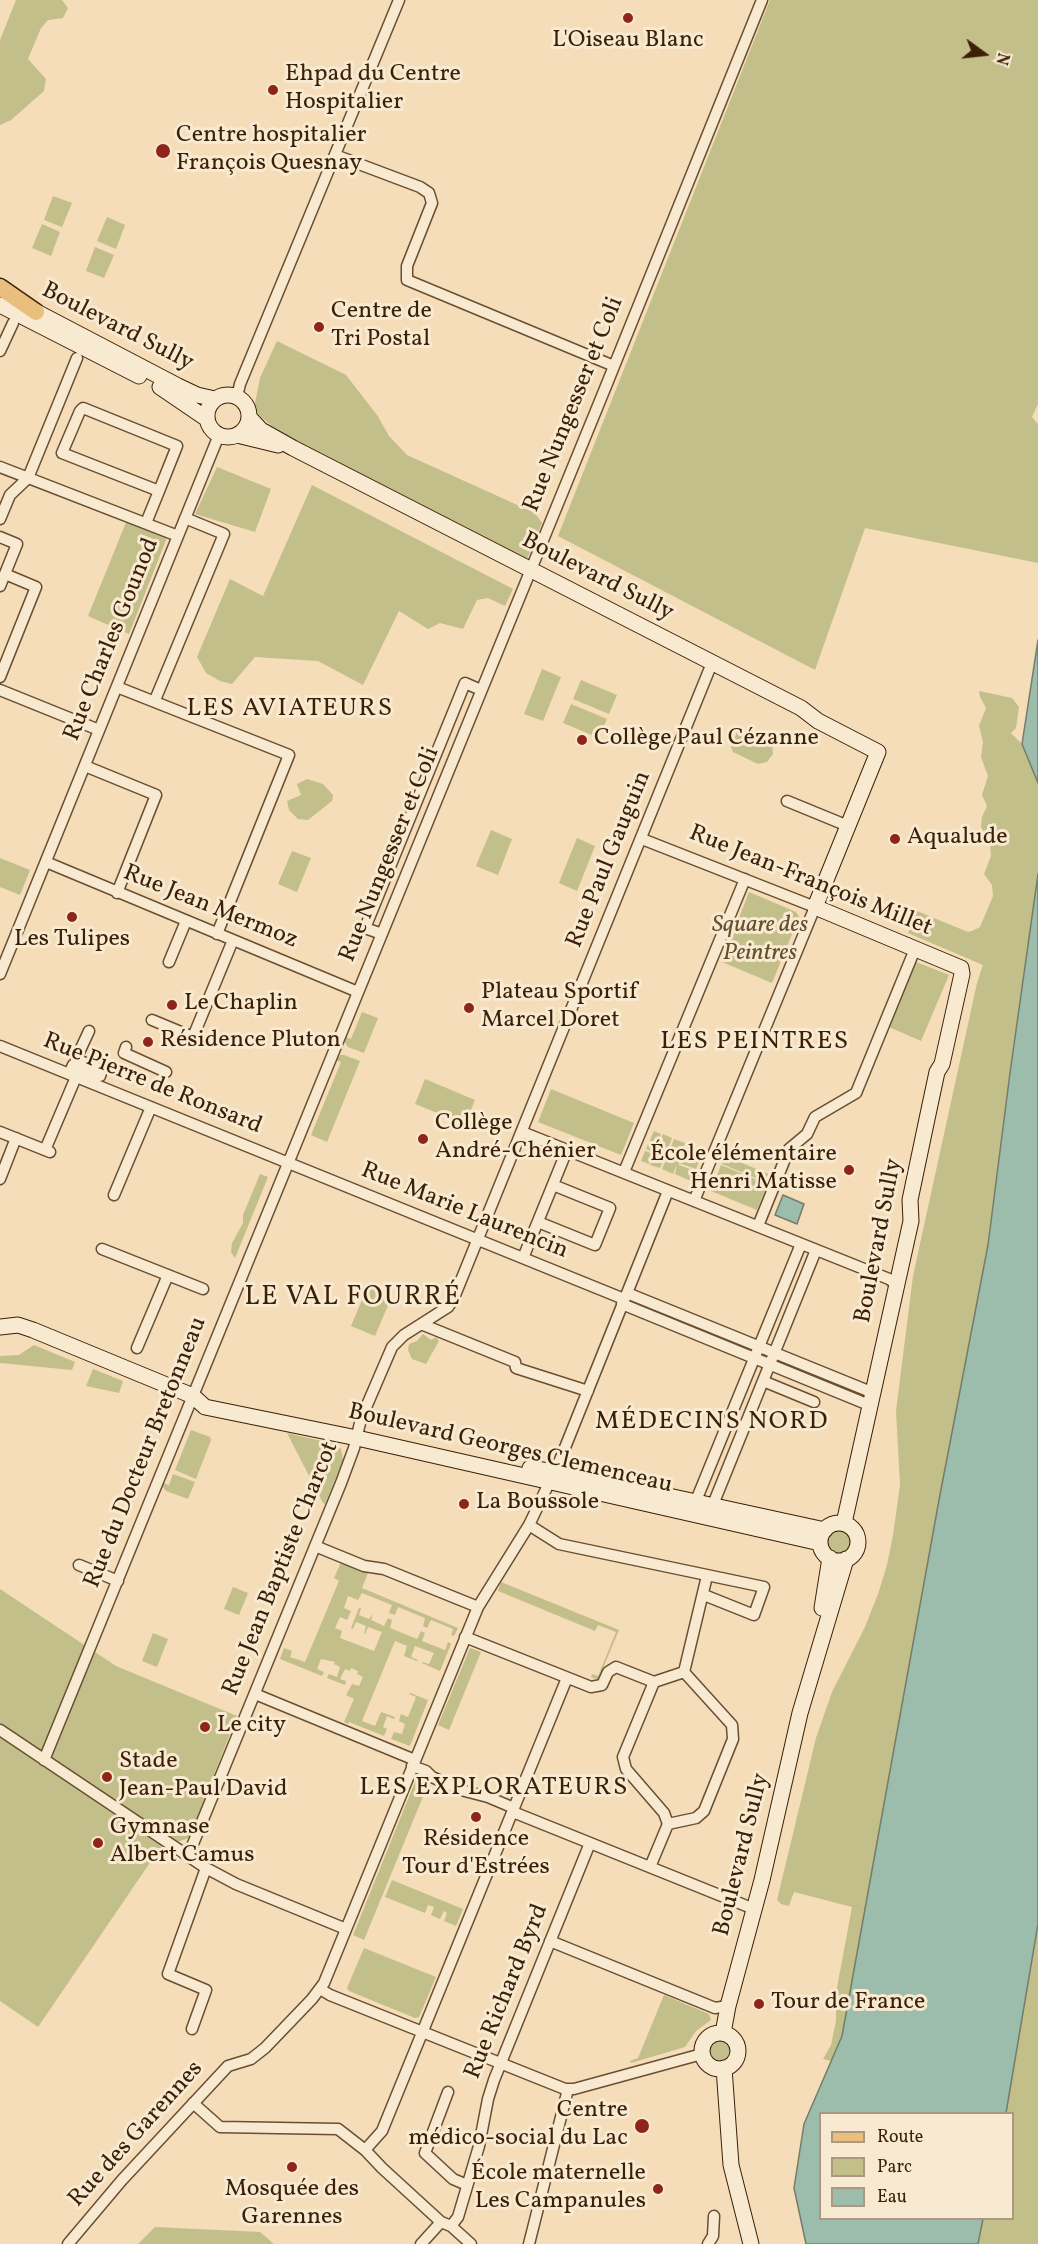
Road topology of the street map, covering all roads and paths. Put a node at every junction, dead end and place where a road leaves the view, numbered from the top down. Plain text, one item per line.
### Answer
1 (399, 0) edge
2 (762, 0) edge
3 (335, 155) junction
4 (0, 287) edge
5 (0, 293) edge
6 (0, 305) edge
7 (36, 312) junction
8 (13, 323) dead end
9 (0, 351) edge
10 (77, 358) dead end
11 (614, 366) junction
12 (237, 397) junction
13 (215, 399) junction
14 (249, 417) junction
15 (207, 419) junction
16 (219, 435) junction
17 (237, 435) junction
18 (292, 448) junction
19 (0, 467) edge
20 (28, 478) junction
21 (159, 491) junction
22 (185, 518) junction
23 (0, 519) edge
24 (146, 523) junction
25 (178, 536) junction
26 (0, 537) edge
27 (531, 569) junction
28 (5, 574) junction
29 (0, 586) edge
30 (712, 663) junction
31 (0, 677) edge
32 (117, 687) junction
33 (0, 690) edge
34 (482, 690) junction
35 (155, 700) junction
36 (99, 730) junction
37 (85, 766) junction
38 (787, 801) dead end
39 (848, 826) junction
40 (642, 838) junction
41 (46, 862) junction
42 (745, 879) junction
43 (117, 893) junction
44 (815, 907) junction
45 (186, 921) junction
46 (217, 934) junction
47 (382, 934) junction
48 (232, 940) junction
49 (915, 949) junction
50 (169, 962) dead end
51 (961, 968) joint
52 (0, 974) edge
53 (358, 992) junction
54 (152, 1020) dead end
55 (89, 1031) dead end
56 (0, 1046) edge
57 (126, 1047) dead end
58 (166, 1072) dead end
59 (73, 1075) junction
60 (151, 1107) junction
61 (0, 1132) edge
62 (522, 1132) junction
63 (16, 1138) junction
64 (567, 1150) junction
65 (289, 1163) junction
66 (624, 1172) junction
67 (0, 1179) edge
68 (553, 1185) junction
69 (668, 1191) junction
70 (114, 1195) dead end
71 (694, 1201) junction
72 (538, 1222) junction
73 (758, 1226) junction
74 (478, 1240) junction
75 (801, 1244) junction
76 (102, 1250) dead end
77 (816, 1250) junction
78 (523, 1258) junction
79 (168, 1275) junction
80 (895, 1288) junction
81 (203, 1289) dead end
82 (624, 1299) junction
83 (421, 1324) junction
84 (0, 1328) edge
85 (759, 1347) junction
86 (137, 1348) dead end
87 (775, 1353) junction
88 (755, 1358) junction
89 (771, 1365) junction
90 (763, 1382) junction
91 (588, 1390) junction
92 (193, 1396) junction
93 (870, 1399) junction
94 (814, 1402) dead end
95 (358, 1434) junction
96 (551, 1477) junction
97 (693, 1508) junction
98 (711, 1512) junction
99 (844, 1524) junction
100 (529, 1525) junction
101 (823, 1536) junction
102 (315, 1546) junction
103 (838, 1559) junction
104 (79, 1565) dead end
105 (707, 1576) junction
106 (118, 1581) junction
107 (704, 1594) junction
108 (478, 1607) junction
109 (465, 1637) junction
110 (684, 1672) junction
111 (567, 1678) junction
112 (654, 1682) junction
113 (255, 1694) junction
114 (0, 1730) edge
115 (44, 1760) junction
116 (414, 1763) junction
117 (514, 1810) junction
118 (668, 1824) junction
119 (590, 1843) junction
120 (188, 1856) junction
121 (650, 1867) junction
122 (206, 1868) junction
123 (754, 1909) junction
124 (346, 1929) junction
125 (550, 1941) junction
126 (320, 1989) junction
127 (728, 2006) junction
128 (192, 2029) dead end
129 (423, 2033) junction
130 (723, 2033) junction
131 (702, 2054) junction
132 (501, 2064) junction
133 (724, 2068) junction
134 (568, 2090) junction
135 (448, 2092) dead end
136 (193, 2103) junction
137 (365, 2150) junction
138 (467, 2185) junction
139 (714, 2216) dead end
140 (446, 2224) junction
141 (68, 2244) edge
142 (421, 2244) edge
143 (471, 2244) edge
144 (528, 2244) edge
145 (708, 2244) edge
146 (751, 2244) edge

1 - 3 street
2 - 11 street, Rue Nungesser et Coli
3 - 11 street
3 - 12 street
4 - 7 main road
5 - 7 street, Boulevard Sully
6 - 15 street, Boulevard Sully
7 - 13 street, Boulevard Sully
8 - 9 street
10 - 20 street
11 - 27 street, Rue Nungesser et Coli
12 - 13 street
12 - 14 street
13 - 15 street
14 - 17 street
14 - 18 street
15 - 16 street
16 - 17 street
16 - 22 street, Rue Charles Gounod
17 - 18 street
18 - 27 street, Boulevard Sully
19 - 20 street
20 - 23 street
20 - 24 street
21 - 21 street
21 - 24 street
22 - 25 street, Rue Charles Gounod
22 - 35 street
24 - 25 street
25 - 32 street, Rue Charles Gounod
26 - 28 street
27 - 30 street, Boulevard Sully
27 - 34 street, Rue Nungesser et Coli
28 - 29 street
28 - 31 street
30 - 39 street, Boulevard Sully
30 - 40 street, Rue Paul Gauguin
32 - 35 street
32 - 36 street, Rue Charles Gounod
33 - 36 street
34 - 47 street, Rue Nungesser et Coli
34 - 47 street
35 - 46 street
36 - 37 street, Rue Charles Gounod
37 - 41 street, Rue Charles Gounod
37 - 43 street
38 - 39 street
39 - 44 street
40 - 42 street, Rue Jean-François Millet
40 - 62 street, Rue Paul Gauguin
41 - 43 street, Rue Jean Mermoz
41 - 52 street, Rue Charles Gounod
42 - 44 street, Rue Jean-François Millet
42 - 66 street
43 - 45 street, Rue Jean Mermoz
44 - 49 street, Rue Jean-François Millet
44 - 71 street
45 - 46 street, Rue Jean Mermoz
45 - 50 street
46 - 48 street, Rue Jean Mermoz
47 - 53 street, Rue Nungesser et Coli
48 - 53 street, Rue Jean Mermoz
48 - 54 street
49 - 51 street, Rue Jean-François Millet
49 - 73 street
51 - 80 street, Boulevard Sully
53 - 65 street, Rue Nungesser et Coli
55 - 59 street
56 - 59 street, Rue Pierre de Ronsard
57 - 58 street
59 - 60 street, Rue Pierre de Ronsard
59 - 63 street
60 - 65 street, Rue Pierre de Ronsard
60 - 70 street
61 - 63 street
62 - 64 street
62 - 74 street, Rue Paul Gauguin
63 - 67 street
64 - 66 street
64 - 68 street
65 - 74 street, Rue Marie Laurencin
65 - 92 street, Rue du Docteur Bretonneau
66 - 69 street
68 - 72 street
68 - 72 street
69 - 71 street
69 - 82 street, Rue des Garennes
71 - 73 street
72 - 78 street
73 - 75 street
74 - 78 street, Rue Marie Laurencin
74 - 83 street, Rue Paul Gauguin
75 - 77 street
75 - 85 street
76 - 79 street
77 - 80 street
77 - 87 street
78 - 82 street, Rue Marie Laurencin
79 - 81 street
79 - 86 street
80 - 93 street, Boulevard Sully
82 - 85 street
82 - 88 street
82 - 91 street, Rue des Garennes
83 - 91 street
83 - 95 street, Rue Jean Baptiste Charcot
84 - 92 street, Boulevard Georges Clemenceau
85 - 87 street
85 - 88 street
87 - 89 street
87 - 93 street
88 - 89 street
88 - 97 street
89 - 90 street
89 - 93 street
90 - 94 street
90 - 98 street
91 - 96 street, Rue des Garennes
92 - 95 street, Boulevard Georges Clemenceau
92 - 106 street, Rue du Docteur Bretonneau
93 - 99 street, Boulevard Sully
95 - 96 street, Boulevard Georges Clemenceau
95 - 102 street, Rue Jean Baptiste Charcot
96 - 97 street, Boulevard Georges Clemenceau
96 - 100 street, Rue des Garennes
97 - 98 street, Boulevard Georges Clemenceau
98 - 101 street, Boulevard Georges Clemenceau
99 - 101 street
99 - 103 street
100 - 105 street
100 - 108 street, Rue des Garennes
101 - 103 street
102 - 108 street
102 - 113 street, Rue Jean Baptiste Charcot
103 - 123 street, Boulevard Sully
104 - 106 street
105 - 107 street
105 - 107 street
106 - 115 street, Rue du Docteur Bretonneau
107 - 110 street
108 - 109 street, Rue des Garennes
109 - 111 street
109 - 116 street, Rue des Garennes
110 - 112 street
110 - 118 street
111 - 112 street
111 - 117 street
112 - 118 street
113 - 116 street
113 - 120 street, Rue Jean Baptiste Charcot
114 - 115 street
115 - 120 street
116 - 117 street
116 - 124 street, Rue des Garennes
117 - 119 street
117 - 129 street
118 - 121 street
119 - 121 street
119 - 125 street, Rue Richard Byrd
120 - 122 street
121 - 123 street
122 - 124 street
122 - 128 street
123 - 127 street, Boulevard Sully
124 - 126 street, Rue des Garennes
125 - 127 street
125 - 132 street, Rue Richard Byrd
126 - 129 street
126 - 136 street, Rue des Garennes
127 - 130 street, Boulevard Sully
129 - 132 street
129 - 137 street
130 - 131 street
130 - 133 street
131 - 133 street
131 - 134 street
132 - 134 street
132 - 138 street, Rue Richard Byrd
133 - 146 street
134 - 144 street
135 - 138 street
136 - 137 street
136 - 141 street, Rue des Garennes
137 - 140 street
138 - 140 street, Rue Richard Byrd
139 - 145 street
140 - 142 street, Rue Richard Byrd
140 - 143 street

